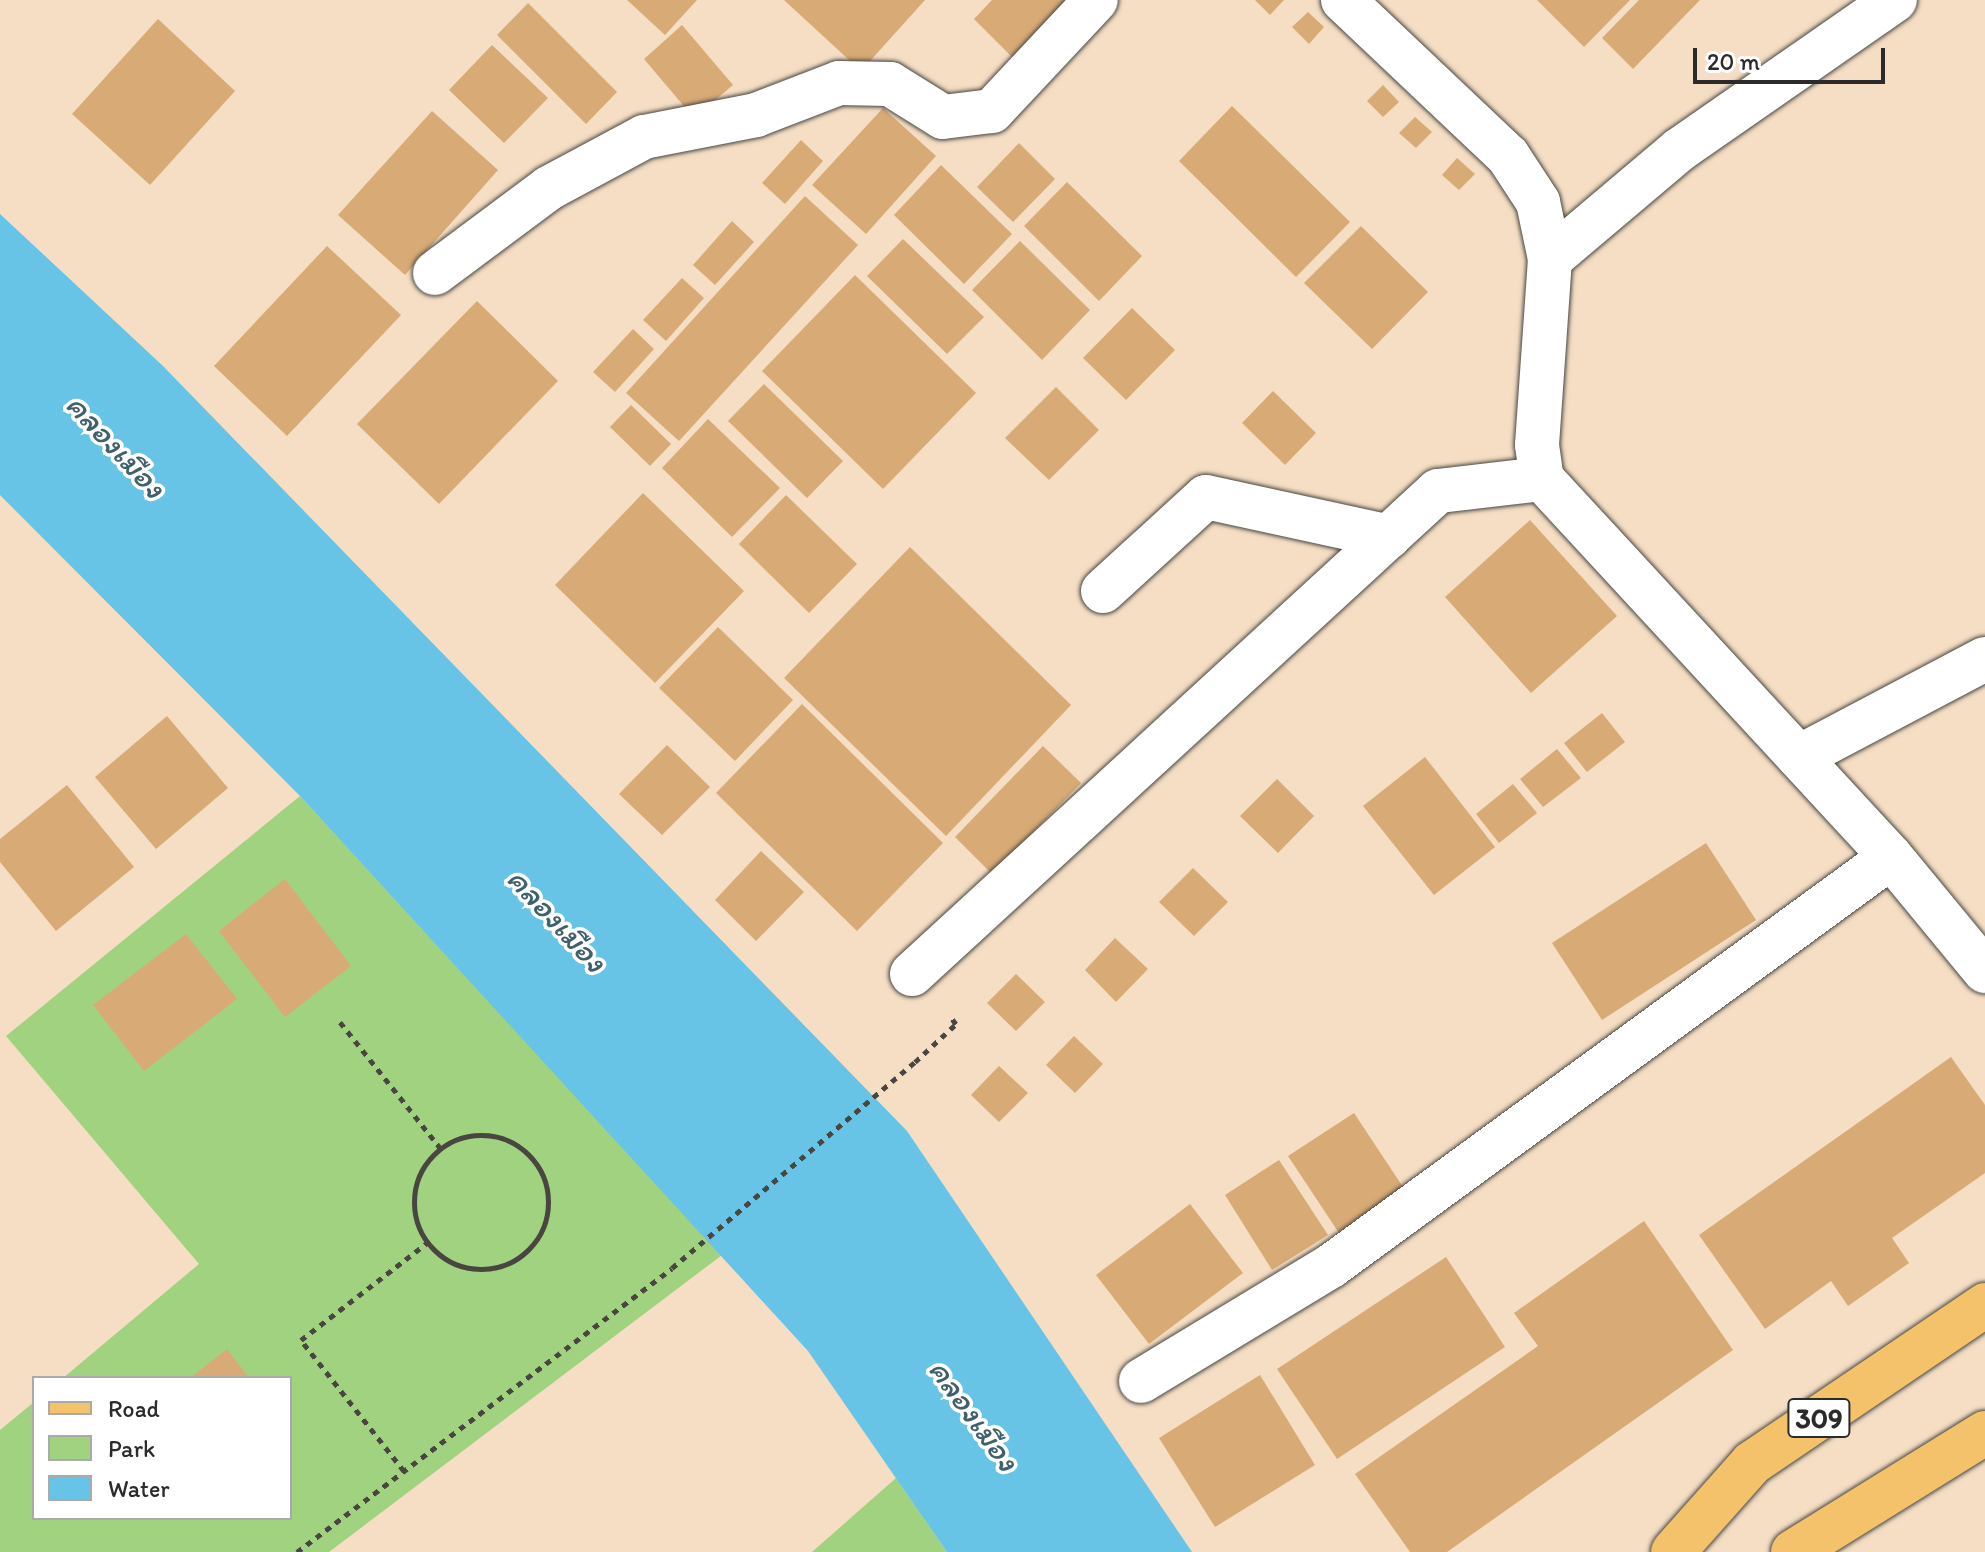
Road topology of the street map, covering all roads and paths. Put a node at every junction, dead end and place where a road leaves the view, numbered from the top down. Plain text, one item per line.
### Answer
1 (1096, 0) edge
2 (1343, 0) edge
3 (1895, 0) edge
4 (1550, 259) junction
5 (435, 273) dead end
6 (1542, 479) junction
7 (1389, 537) junction
8 (1103, 591) dead end
9 (1985, 659) edge
10 (1799, 757) junction
11 (1891, 857) junction
12 (1985, 971) edge
13 (912, 974) dead end
14 (340, 1022) dead end
15 (915, 1062) dead end
16 (441, 1149) junction
17 (427, 1243) junction
18 (1985, 1305) edge
19 (1141, 1381) dead end
20 (1985, 1433) edge
21 (404, 1471) junction
22 (297, 1552) edge
23 (1673, 1552) edge
24 (1793, 1552) edge

1 - 5 street
2 - 4 street
3 - 4 street
4 - 6 street
6 - 7 street
6 - 10 street
7 - 8 street
7 - 13 street
9 - 10 street
10 - 11 street
11 - 12 street
11 - 19 street
14 - 16 path
15 - 21 path
16 - 17 path
16 - 17 path
17 - 21 path
18 - 23 main road, 309
20 - 24 main road
21 - 22 path

